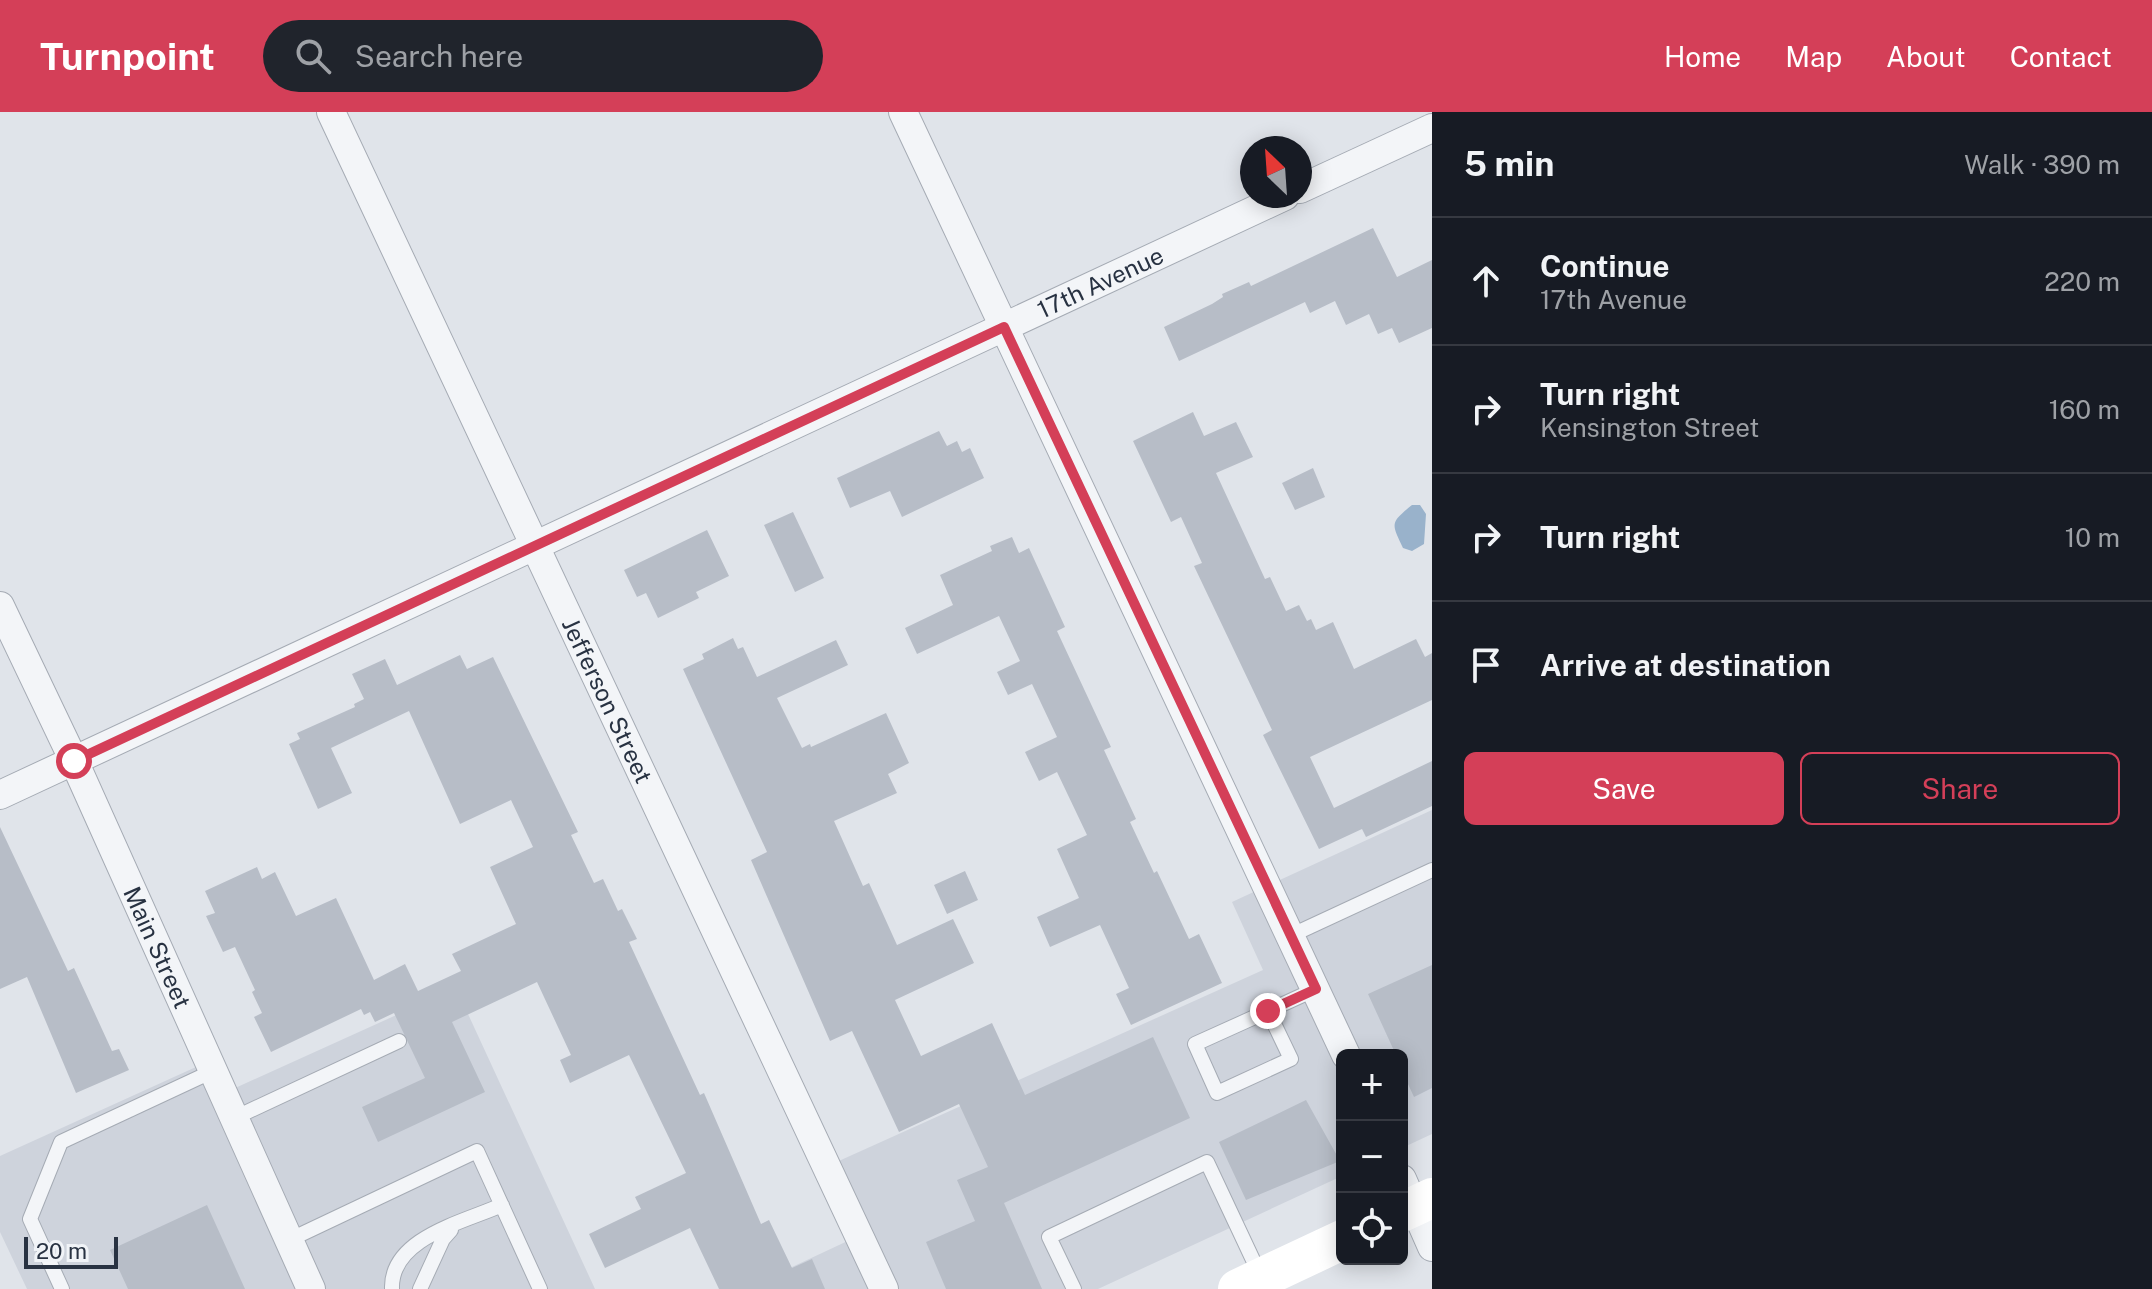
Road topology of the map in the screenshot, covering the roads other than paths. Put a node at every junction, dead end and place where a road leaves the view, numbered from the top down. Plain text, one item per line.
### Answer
1 (331, 112) edge
2 (903, 112) edge
3 (1432, 128) edge
4 (1312, 183) edge
5 (1259, 208) edge
6 (1004, 327) junction
7 (534, 545) junction
8 (0, 606) edge
9 (74, 761) junction
10 (0, 795) edge
11 (1432, 870) edge
12 (1292, 935) junction
13 (1316, 989) junction
14 (1268, 1011) junction
15 (399, 1041) dead end
16 (1343, 1049) edge
17 (211, 1072) junction
18 (232, 1119) junction
19 (1412, 1199) edge
20 (502, 1205) junction
21 (455, 1227) junction
22 (289, 1240) junction
23 (1336, 1243) edge
24 (1432, 1247) edge
25 (1250, 1283) edge
26 (62, 1289) edge
27 (311, 1289) edge
28 (392, 1289) edge
29 (420, 1289) edge
30 (540, 1289) edge
31 (884, 1289) edge
32 (1074, 1289) edge

1 - 7 street, Jefferson Street
2 - 6 street
3 - 4 street
5 - 6 street, 17th Avenue
6 - 7 street, 17th Avenue
6 - 12 street
7 - 9 street, 17th Avenue
7 - 31 street, Jefferson Street
8 - 9 street, Main Street
9 - 10 street, 17th Avenue
9 - 17 street, Main Street
11 - 12 lane
12 - 13 street
13 - 14 lane
13 - 16 street
14 - 14 lane
15 - 18 lane
17 - 18 street, Main Street
17 - 26 lane
18 - 22 street, Main Street
19 - 24 street
20 - 21 lane
20 - 22 lane
20 - 30 lane
21 - 28 lane
21 - 29 lane
22 - 27 street, Main Street
23 - 25 main road
25 - 32 lane

